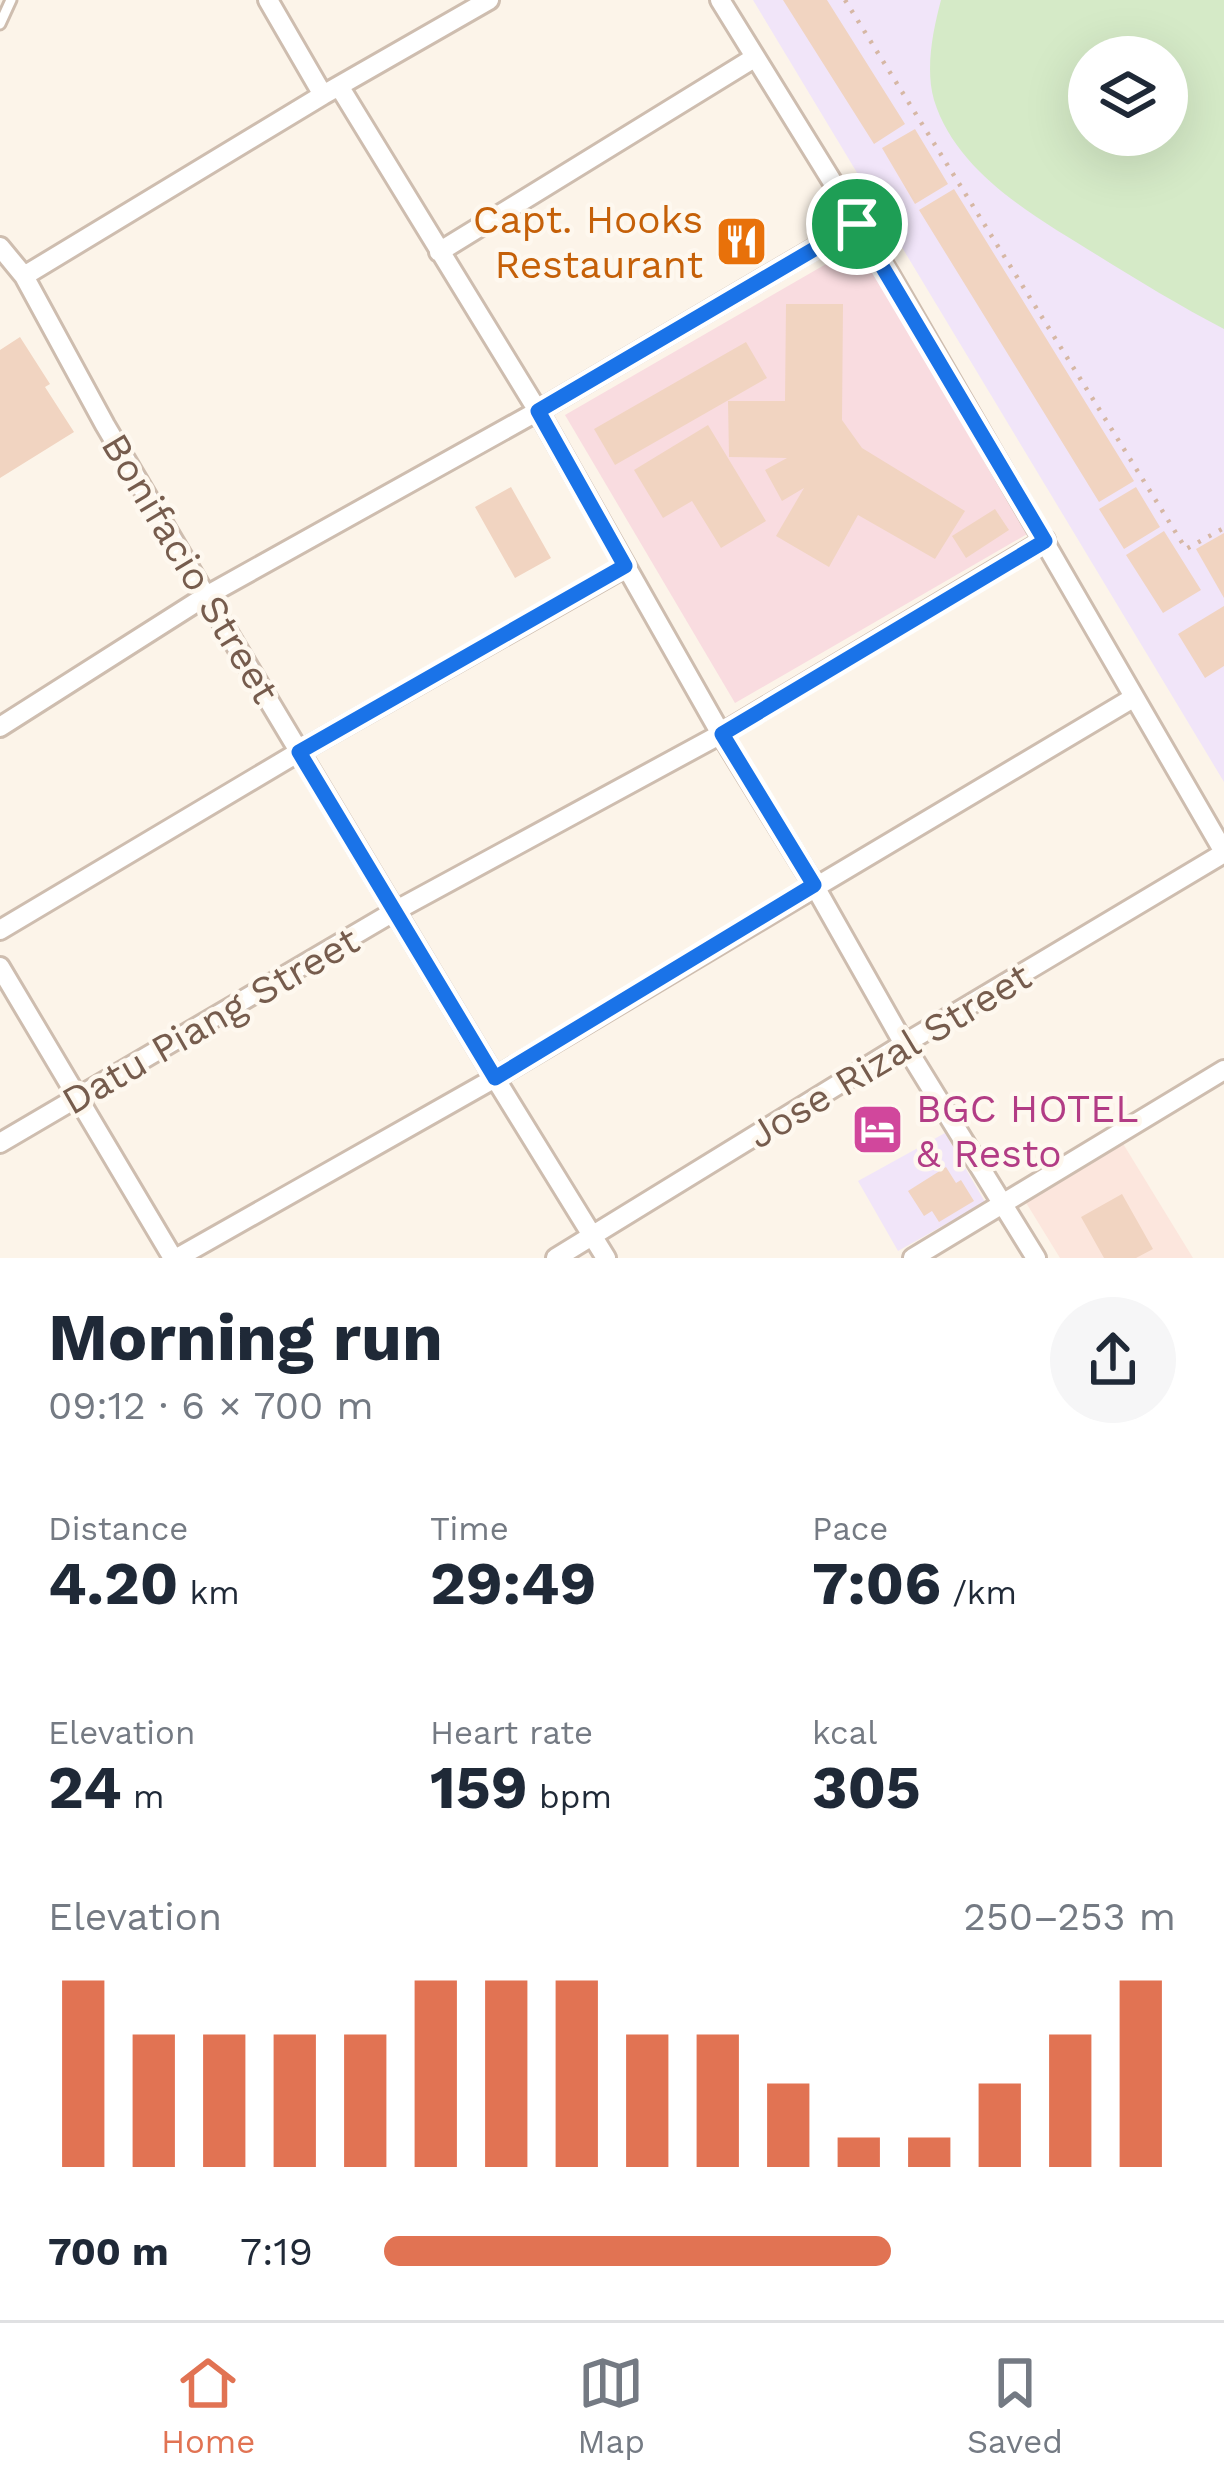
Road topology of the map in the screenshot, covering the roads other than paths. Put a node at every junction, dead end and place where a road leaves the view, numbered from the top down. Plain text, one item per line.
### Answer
1 (11, 0) edge
2 (268, 0) edge
3 (489, 0) edge
4 (720, 0) edge
5 (0, 23) edge
6 (754, 58) junction
7 (331, 90) junction
8 (857, 224) junction
9 (0, 247) edge
10 (439, 251) junction
11 (25, 277) junction
12 (538, 411) junction
13 (1045, 541) junction
14 (625, 566) junction
15 (206, 596) junction
16 (1133, 698) junction
17 (0, 727) edge
18 (722, 734) junction
19 (299, 752) junction
20 (1224, 853) edge
21 (814, 885) junction
22 (395, 911) junction
23 (0, 930) edge
24 (0, 968) edge
25 (904, 1043) junction
26 (1224, 1070) edge
27 (495, 1078) junction
28 (78, 1097) junction
29 (0, 1143) edge
30 (1005, 1204) junction
31 (593, 1237) junction
32 (175, 1258) edge
33 (556, 1258) edge
34 (607, 1258) edge
35 (913, 1258) edge
36 (1036, 1258) edge

1 - 5 lane
2 - 7 street
3 - 7 street
4 - 6 street
6 - 8 street
6 - 10 street
7 - 10 street
7 - 11 street
8 - 12 street
8 - 13 street
9 - 11 street, Bonifacio Street
10 - 12 street
11 - 15 street, Bonifacio Street
12 - 14 street
12 - 15 street
13 - 16 street
13 - 18 street, Datu Piang Street
14 - 18 street
14 - 19 street
15 - 17 street
15 - 19 street, Bonifacio Street
16 - 20 street
16 - 21 street
18 - 21 street
18 - 22 street, Datu Piang Street
19 - 22 street, Bonifacio Street
19 - 23 street
20 - 25 street, Jose Rizal Street
21 - 25 street
21 - 27 street
22 - 27 street, Bonifacio Street
22 - 28 street, Datu Piang Street
24 - 28 street
25 - 30 street
25 - 31 street, Jose Rizal Street
26 - 30 street
27 - 31 street, Bonifacio Street
27 - 32 street
28 - 29 street, Datu Piang Street
28 - 32 street
30 - 35 street
30 - 36 street
31 - 33 street, Jose Rizal Street
31 - 34 street, Bonifacio Street

